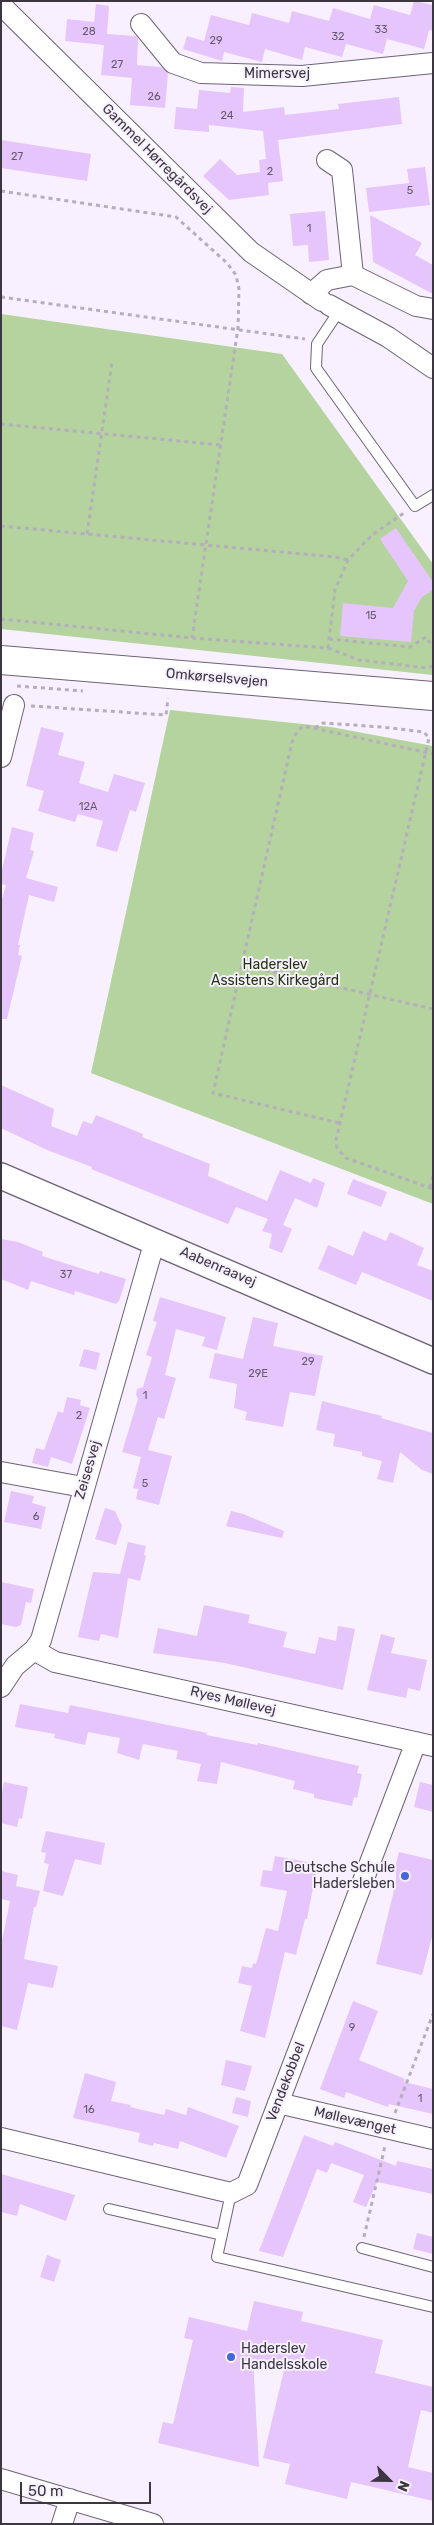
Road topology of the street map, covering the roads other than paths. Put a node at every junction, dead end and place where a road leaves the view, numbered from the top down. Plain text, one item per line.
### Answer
1 (1, 5) edge
2 (141, 24) dead end
3 (433, 63) edge
4 (327, 160) dead end
5 (353, 275) junction
6 (325, 303) junction
7 (433, 309) edge
8 (433, 368) edge
9 (433, 495) edge
10 (1, 660) edge
11 (433, 696) edge
12 (14, 705) road end
13 (1, 757) edge
14 (1, 1176) edge
15 (155, 1240) junction
16 (433, 1361) edge
17 (1, 1472) edge
18 (83, 1487) junction
19 (34, 1650) junction
20 (8, 1660) edge
21 (1, 1687) edge
22 (424, 1744) edge
23 (278, 2103) junction
24 (1, 2138) edge
25 (433, 2139) edge
26 (231, 2193) junction
27 (109, 2209) dead end
28 (222, 2235) junction
29 (362, 2248) dead end
30 (433, 2267) edge
31 (433, 2308) edge
32 (1, 2479) edge
33 (70, 2499) junction
34 (62, 2524) edge
35 (152, 2524) edge

1 - 6 street, Gammel Hørregårdsvej
2 - 3 street, Mimersvej
4 - 5 street
5 - 6 street
5 - 7 street
6 - 8 street, Gammel Hørregårdsvej
6 - 9 lane
10 - 11 main road, Omkørselsvejen
12 - 13 street
14 - 15 street, Aabenraavej
15 - 16 street, Aabenraavej
15 - 18 street, Zeisesvej
17 - 18 street
18 - 19 street, Zeisesvej
19 - 20 street, Zeisesvej
19 - 22 street, Ryes Møllevej
20 - 21 street, Zeisesvej
22 - 23 street, Vendekobbel
23 - 25 street, Møllevænget
23 - 26 street, Vendekobbel
24 - 26 street
26 - 28 lane
27 - 28 lane
28 - 31 lane
29 - 30 lane
32 - 33 street
33 - 34 street
33 - 35 street

